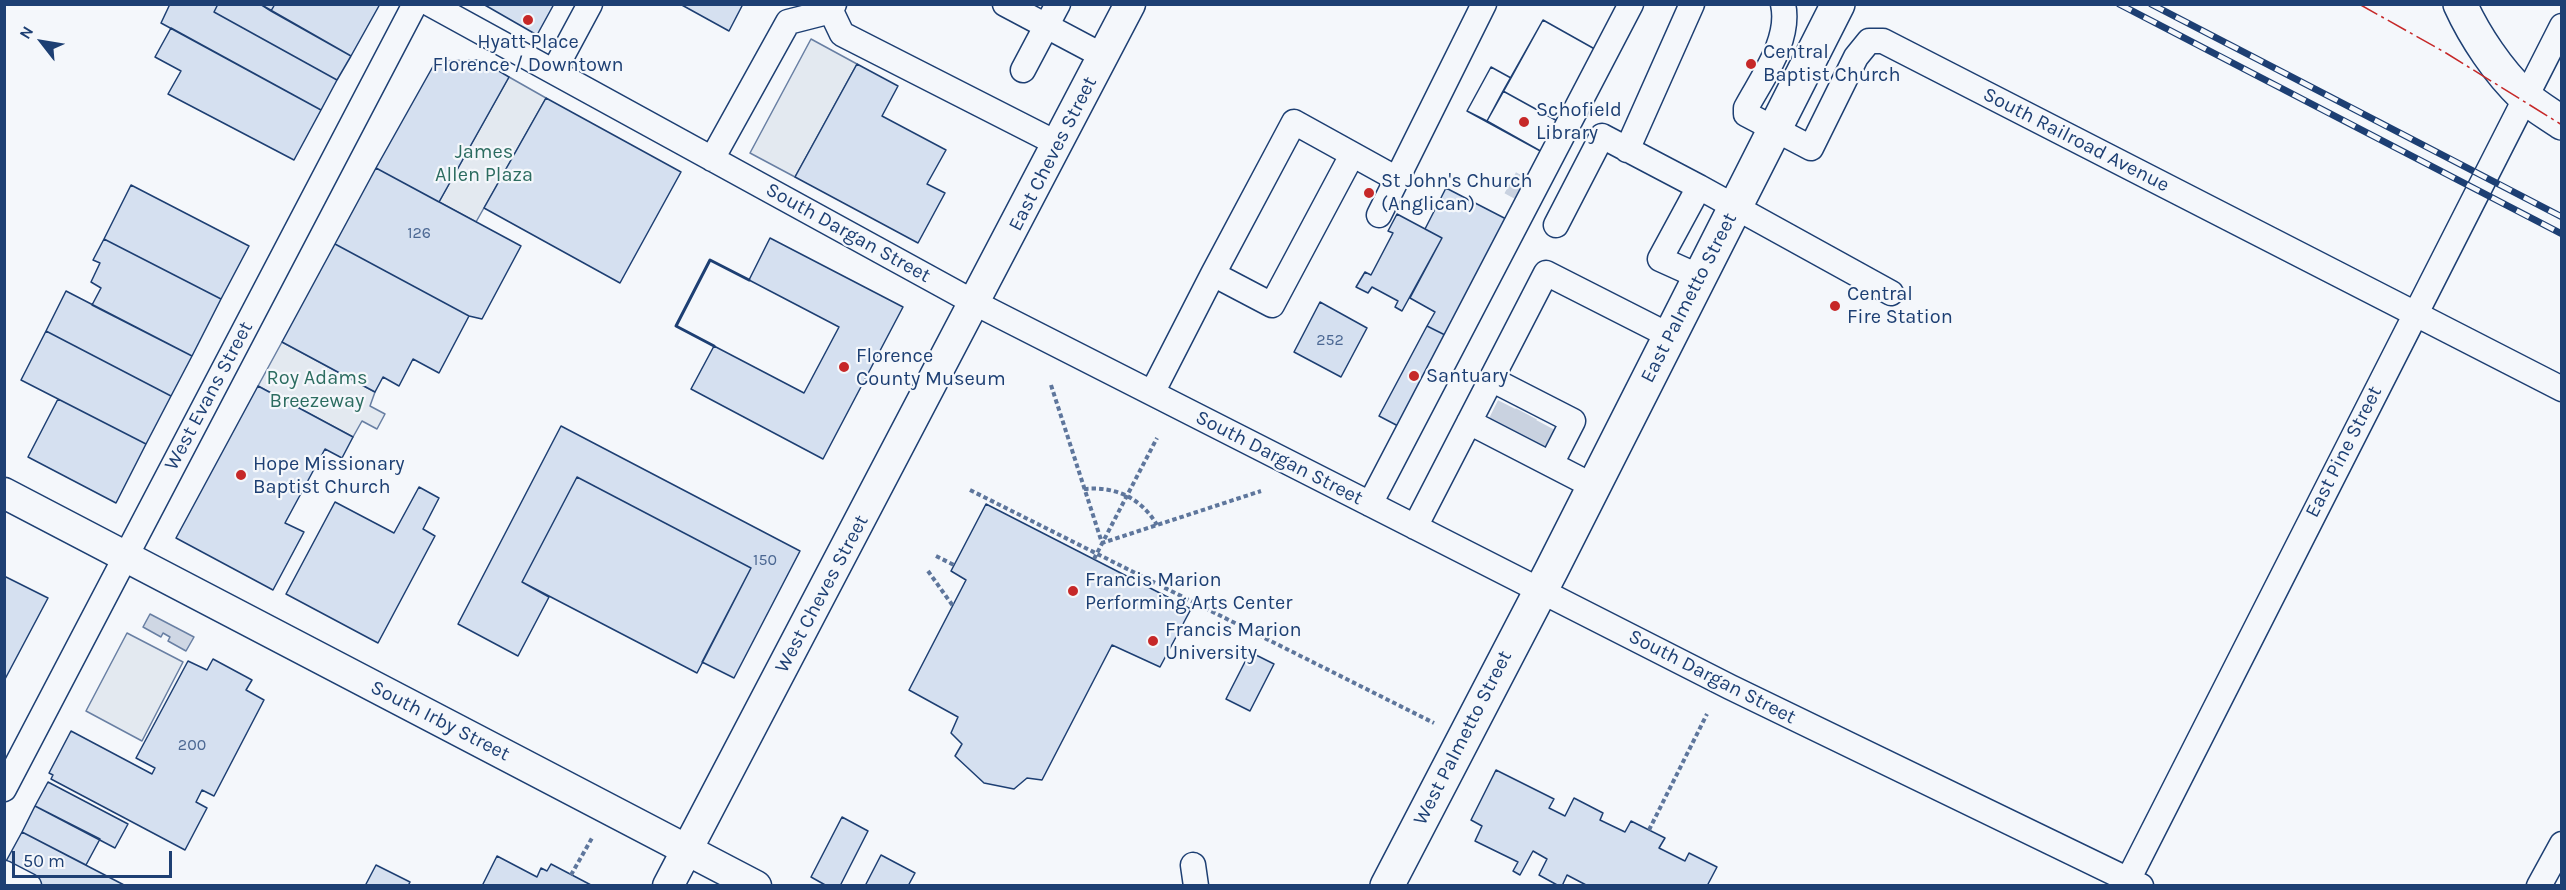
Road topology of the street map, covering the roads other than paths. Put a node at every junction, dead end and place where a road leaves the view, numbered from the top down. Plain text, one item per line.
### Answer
1 (415, 4) edge
2 (430, 4) edge
3 (590, 4) edge
4 (1005, 4) edge
5 (1058, 4) edge
6 (1130, 4) edge
7 (1484, 4) edge
8 (1631, 4) edge
9 (1692, 4) edge
10 (1783, 4) edge
11 (1838, 4) edge
12 (2460, 4) edge
13 (833, 8) edge
14 (1046, 26) junction
15 (2562, 26) edge
16 (1103, 56) junction
17 (1023, 70) dead end
18 (554, 71) junction
19 (2525, 97) junction
20 (2562, 123) edge
21 (1774, 130) junction
22 (1058, 144) junction
23 (1627, 150) junction
24 (1352, 155) junction
25 (712, 159) junction
26 (1397, 179) junction
27 (1699, 187) junction
28 (1515, 198) tunnel mouth
29 (1736, 207) junction
30 (1379, 215) dead end
31 (1556, 225) dead end
32 (1515, 226) junction
33 (1213, 274) junction
34 (1700, 278) junction
35 (1891, 293) dead end
36 (975, 303) junction
37 (2414, 313) junction
38 (1670, 336) junction
39 (1491, 379) junction
40 (2562, 389) edge
41 (1152, 393) junction
42 (1469, 422) junction
43 (1551, 464) junction
44 (1593, 486) junction
45 (4, 493) edge
46 (1370, 504) junction
47 (1415, 527) junction
48 (125, 557) junction
49 (1540, 591) junction
50 (4, 789) edge
51 (2562, 844) edge
52 (687, 849) junction
53 (4, 873) edge
54 (2132, 883) edge
55 (29, 885) edge
56 (668, 885) edge
57 (756, 885) edge
58 (1387, 885) edge
59 (2539, 885) edge

1 - 48 street, West Evans Street
2 - 18 street, South Dargan Street
3 - 18 street
4 - 14 street
5 - 14 street
6 - 16 main road, East Cheves Street
7 - 26 street
8 - 32 street
9 - 23 street
10 - 21 street, South Railroad Avenue
11 - 21 highway, East Palmetto Street
12 - 19 highway
13 - 22 street
13 - 25 street
14 - 16 street
14 - 17 street
15 - 19 street, East Pine Street
16 - 22 main road, East Cheves Street
18 - 25 street, South Dargan Street
19 - 20 highway
19 - 37 street, East Pine Street
21 - 29 highway, East Palmetto Street
21 - 37 street, South Railroad Avenue
22 - 36 main road, East Cheves Street
23 - 27 street
23 - 31 street
24 - 26 street
24 - 33 street
24 - 33 street
25 - 36 street, South Dargan Street
26 - 30 street
27 - 29 street
27 - 34 street
28 - 32 street
29 - 34 highway, East Palmetto Street
29 - 35 street
32 - 46 street
33 - 41 street
34 - 38 highway, East Palmetto Street
36 - 41 street, South Dargan Street
36 - 52 main road, West Cheves Street
37 - 40 street, South Railroad Avenue
37 - 54 street, East Pine Street
38 - 39 street
38 - 44 highway, East Palmetto Street
39 - 42 street
39 - 43 street
41 - 46 street, South Dargan Street
42 - 43 street
42 - 47 street
43 - 44 street
44 - 49 highway, East Palmetto Street
45 - 48 main road, South Irby Street
46 - 47 street, South Dargan Street
47 - 49 street, South Dargan Street
48 - 50 street, West Evans Street
48 - 52 main road, South Irby Street
49 - 54 street, South Dargan Street
49 - 58 highway, West Palmetto Street
51 - 59 street
52 - 56 main road, West Cheves Street
52 - 57 main road, South Irby Street
53 - 55 street

